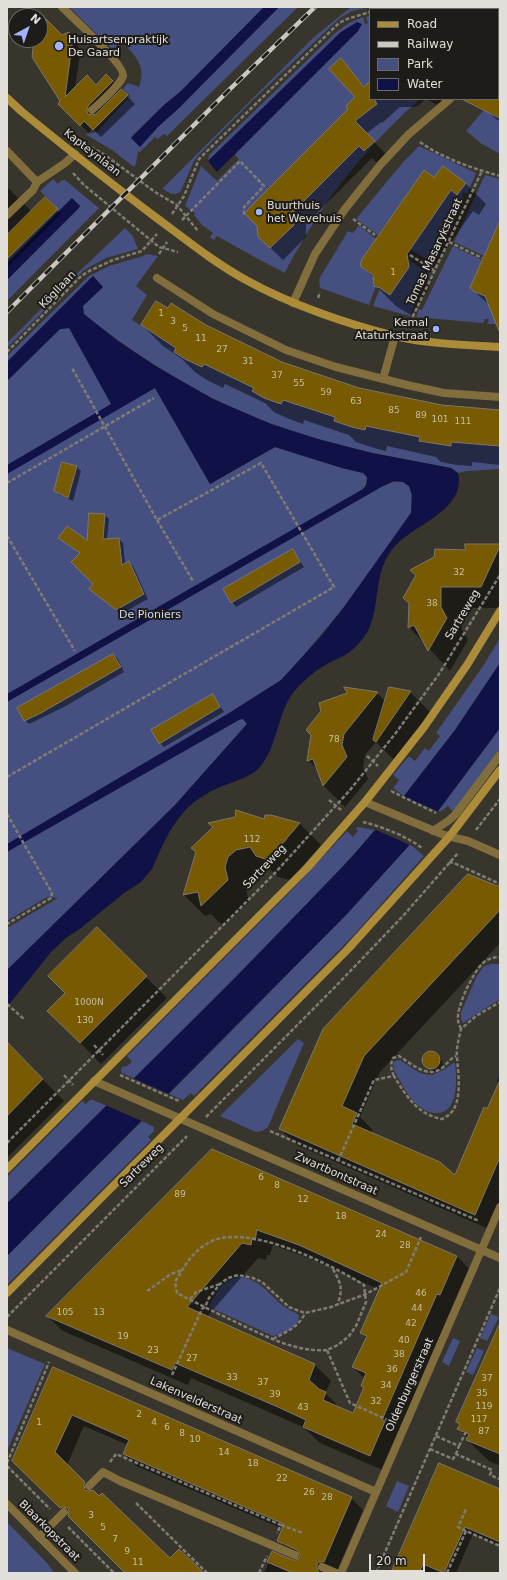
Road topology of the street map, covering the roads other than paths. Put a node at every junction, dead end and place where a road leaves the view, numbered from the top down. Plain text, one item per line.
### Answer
1 (62, 7) edge
2 (7, 98) edge
3 (449, 100) edge
4 (92, 110) dead end
5 (7, 151) edge
6 (75, 154) junction
7 (37, 182) junction
8 (7, 215) edge
9 (158, 278) dead end
10 (293, 303) junction
11 (395, 336) junction
12 (500, 347) edge
13 (383, 379) junction
14 (500, 397) edge
15 (500, 611) edge
16 (500, 756) edge
17 (500, 770) edge
18 (365, 802) junction
19 (433, 831) junction
20 (449, 837) junction
21 (500, 855) edge
22 (94, 1081) junction
23 (180, 1120) junction
24 (7, 1169) edge
25 (500, 1207) edge
26 (481, 1250) junction
27 (500, 1258) edge
28 (7, 1293) edge
29 (7, 1330) edge
30 (89, 1486) dead end
31 (376, 1492) junction
32 (7, 1504) edge
33 (64, 1512) dead end
34 (39, 1536) junction
35 (295, 1555) dead end
36 (322, 1567) dead end
37 (76, 1573) edge
38 (336, 1573) edge
39 (341, 1573) edge

1 - 4 street
2 - 6 street, Kapteynlaan
3 - 10 street
5 - 7 street
6 - 7 street
6 - 10 street, Kapteynlaan
7 - 8 street
9 - 13 street
10 - 11 street, Kapteynlaan
11 - 12 street, Kapteynlaan
11 - 13 street
13 - 14 street
15 - 18 street
16 - 19 street
17 - 20 street, Sartreweg
18 - 19 street
18 - 22 street
19 - 20 street
20 - 21 street
20 - 23 street, Sartreweg
22 - 23 street
22 - 24 street
23 - 26 street, Zwartbontstraat
23 - 28 street, Sartreweg
25 - 26 street, Oldenburgerstraat
26 - 27 street, Zwartbontstraat
26 - 31 street, Oldenburgerstraat
29 - 31 street, Lakenvelderstraat
30 - 35 street
31 - 39 street, Oldenburgerstraat
32 - 34 street, Blaarkopstraat
33 - 34 street
34 - 37 street, Blaarkopstraat
36 - 38 street

